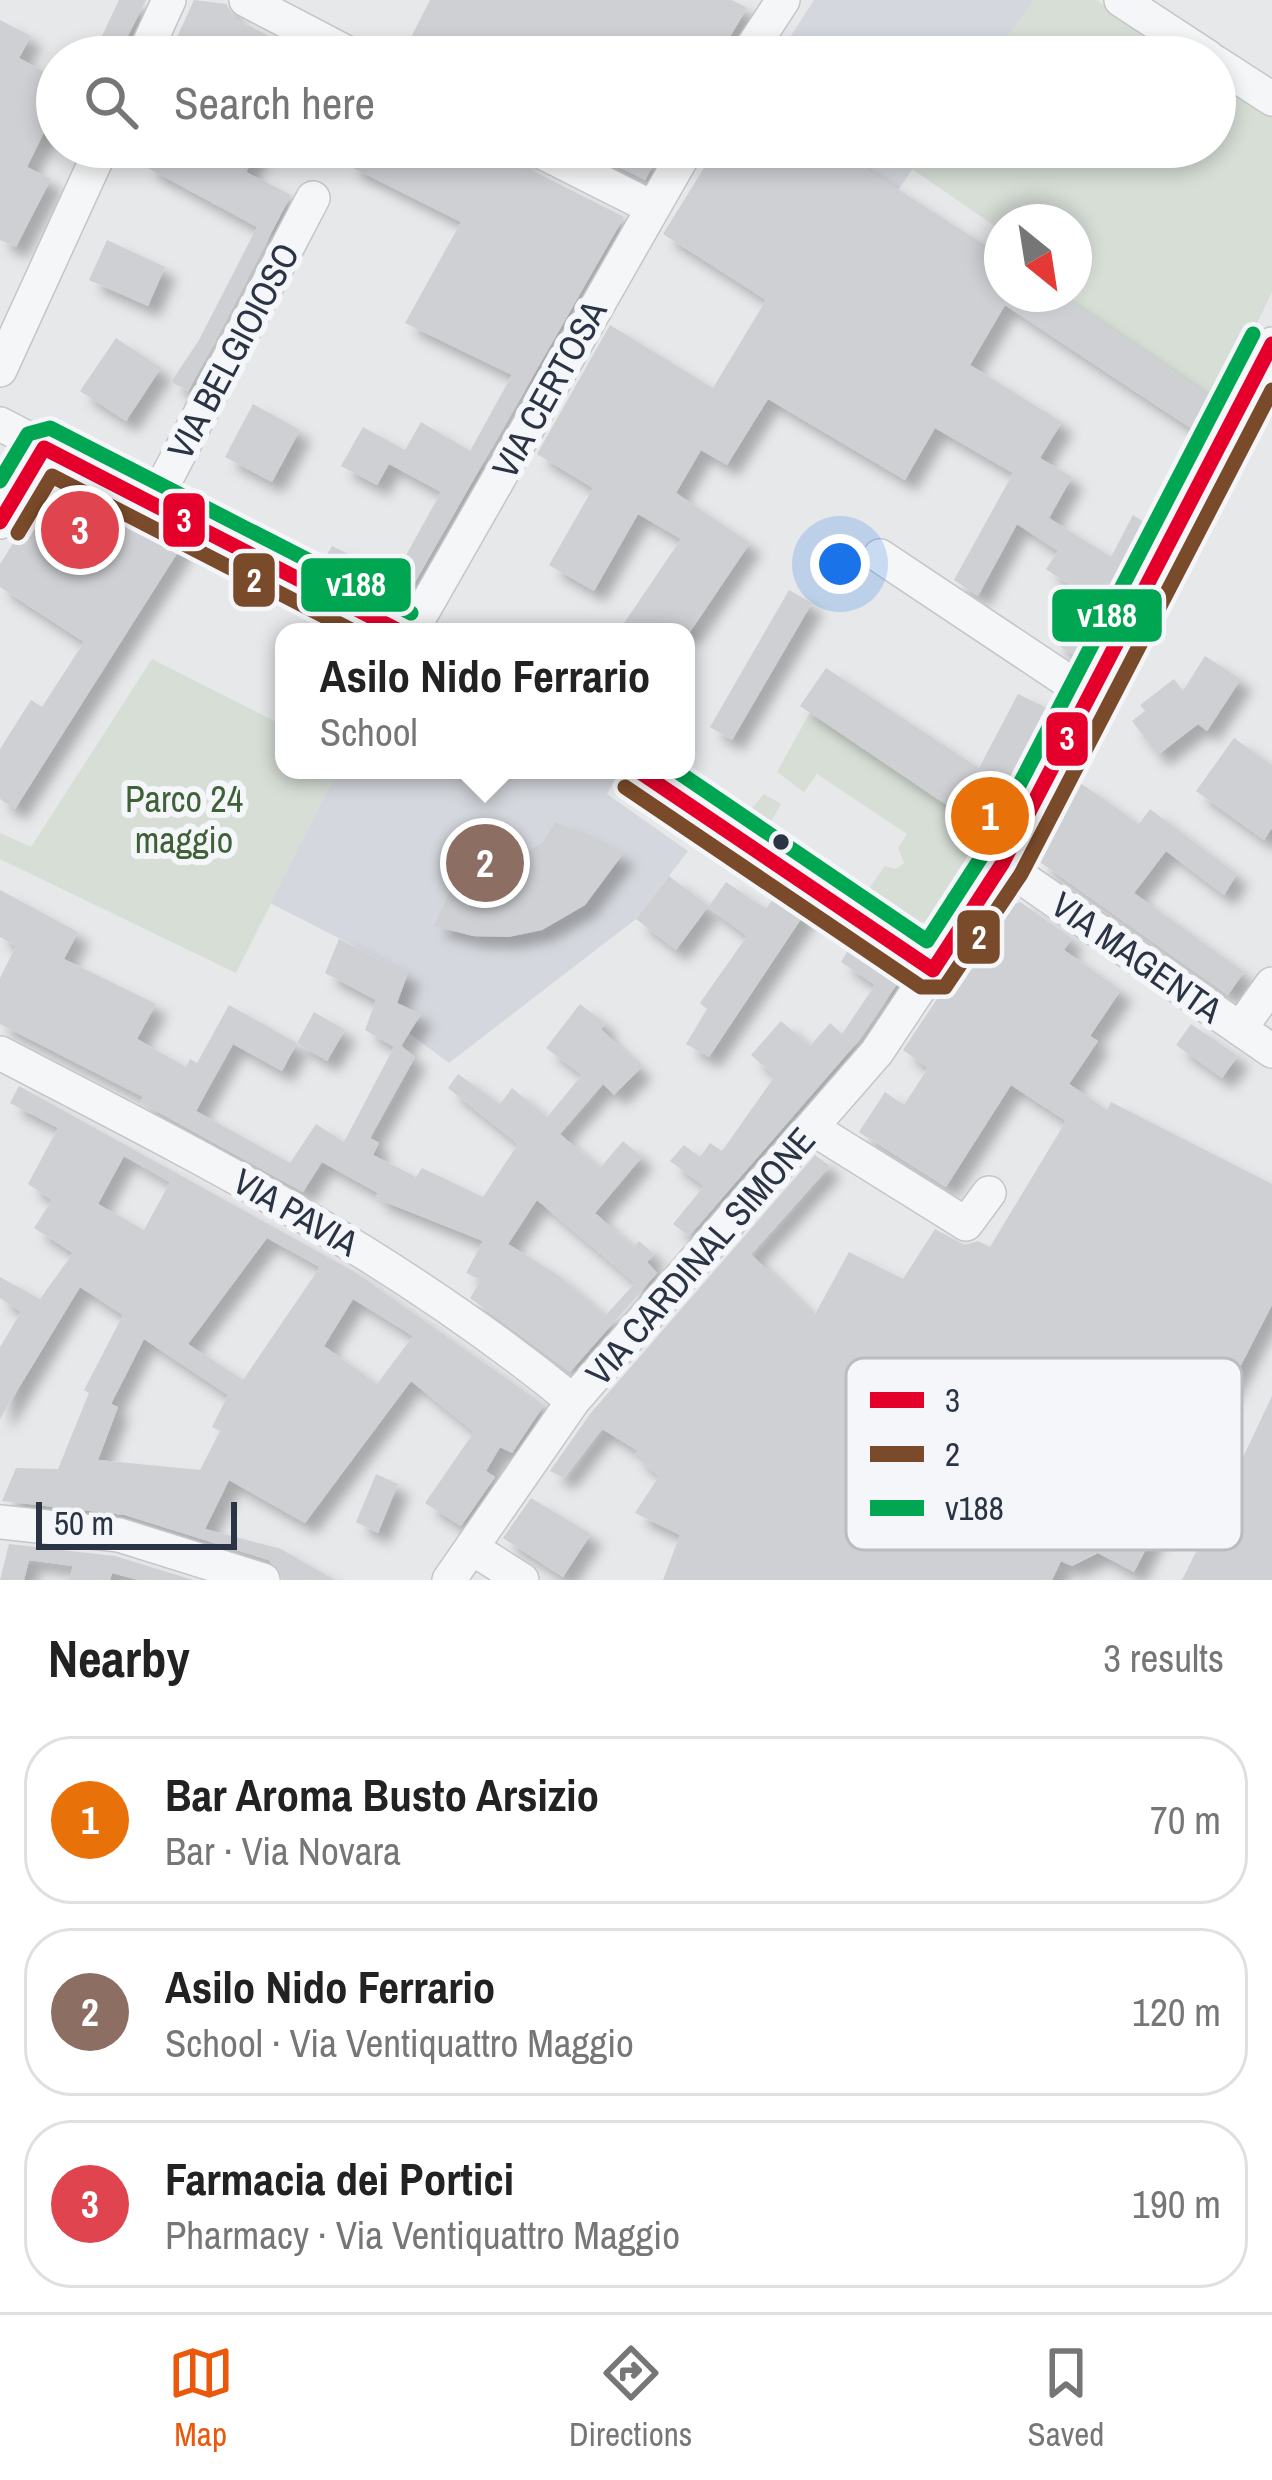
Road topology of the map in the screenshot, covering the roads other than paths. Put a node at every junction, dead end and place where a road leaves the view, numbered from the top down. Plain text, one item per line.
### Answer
1 (169, 0) edge
2 (246, 0) edge
3 (783, 0) edge
4 (1121, 0) edge
5 (153, 36) edge
6 (315, 36) edge
7 (760, 36) edge
8 (1176, 36) edge
9 (1236, 75) edge
10 (1272, 99) edge
11 (92, 168) edge
12 (574, 168) edge
13 (675, 168) edge
14 (313, 197) dead end
15 (651, 207) junction
16 (1272, 344) edge
17 (0, 370) edge
18 (0, 424) edge
19 (44, 448) junction
20 (153, 504) junction
21 (0, 522) edge
22 (880, 556) dead end
23 (384, 623) edge
24 (416, 623) edge
25 (1090, 696) junction
26 (651, 779) edge
27 (1002, 864) junction
28 (933, 970) junction
29 (1272, 984) edge
30 (1240, 1029) junction
31 (1272, 1051) edge
32 (0, 1053) edge
33 (812, 1128) junction
34 (989, 1193) dead end
35 (573, 1401) junction
36 (0, 1522) edge
37 (472, 1548) junction
38 (262, 1580) edge
39 (449, 1580) edge
40 (522, 1580) edge

1 - 5 street
2 - 6 street
3 - 7 street
4 - 8 street
9 - 10 street
11 - 17 street
12 - 15 street
13 - 15 street, VIA CERTOSA
14 - 20 street, VIA BELGIOIOSO
15 - 24 street, VIA CERTOSA
16 - 25 street, VIA CARDINAL SIMONE
18 - 19 street
19 - 20 street
19 - 21 street
20 - 23 street
22 - 25 street
25 - 27 street, VIA CARDINAL SIMONE
26 - 28 street
27 - 28 street, VIA CARDINAL SIMONE
27 - 30 street, VIA MAGENTA
28 - 33 street, VIA CARDINAL SIMONE
29 - 30 street
30 - 31 street, VIA MAGENTA
32 - 35 street, VIA PAVIA
33 - 34 street
33 - 35 street, VIA CARDINAL SIMONE
35 - 37 street, VIA CARDINAL SIMONE
36 - 38 street
37 - 39 street, VIA CARDINAL SIMONE
37 - 40 street

